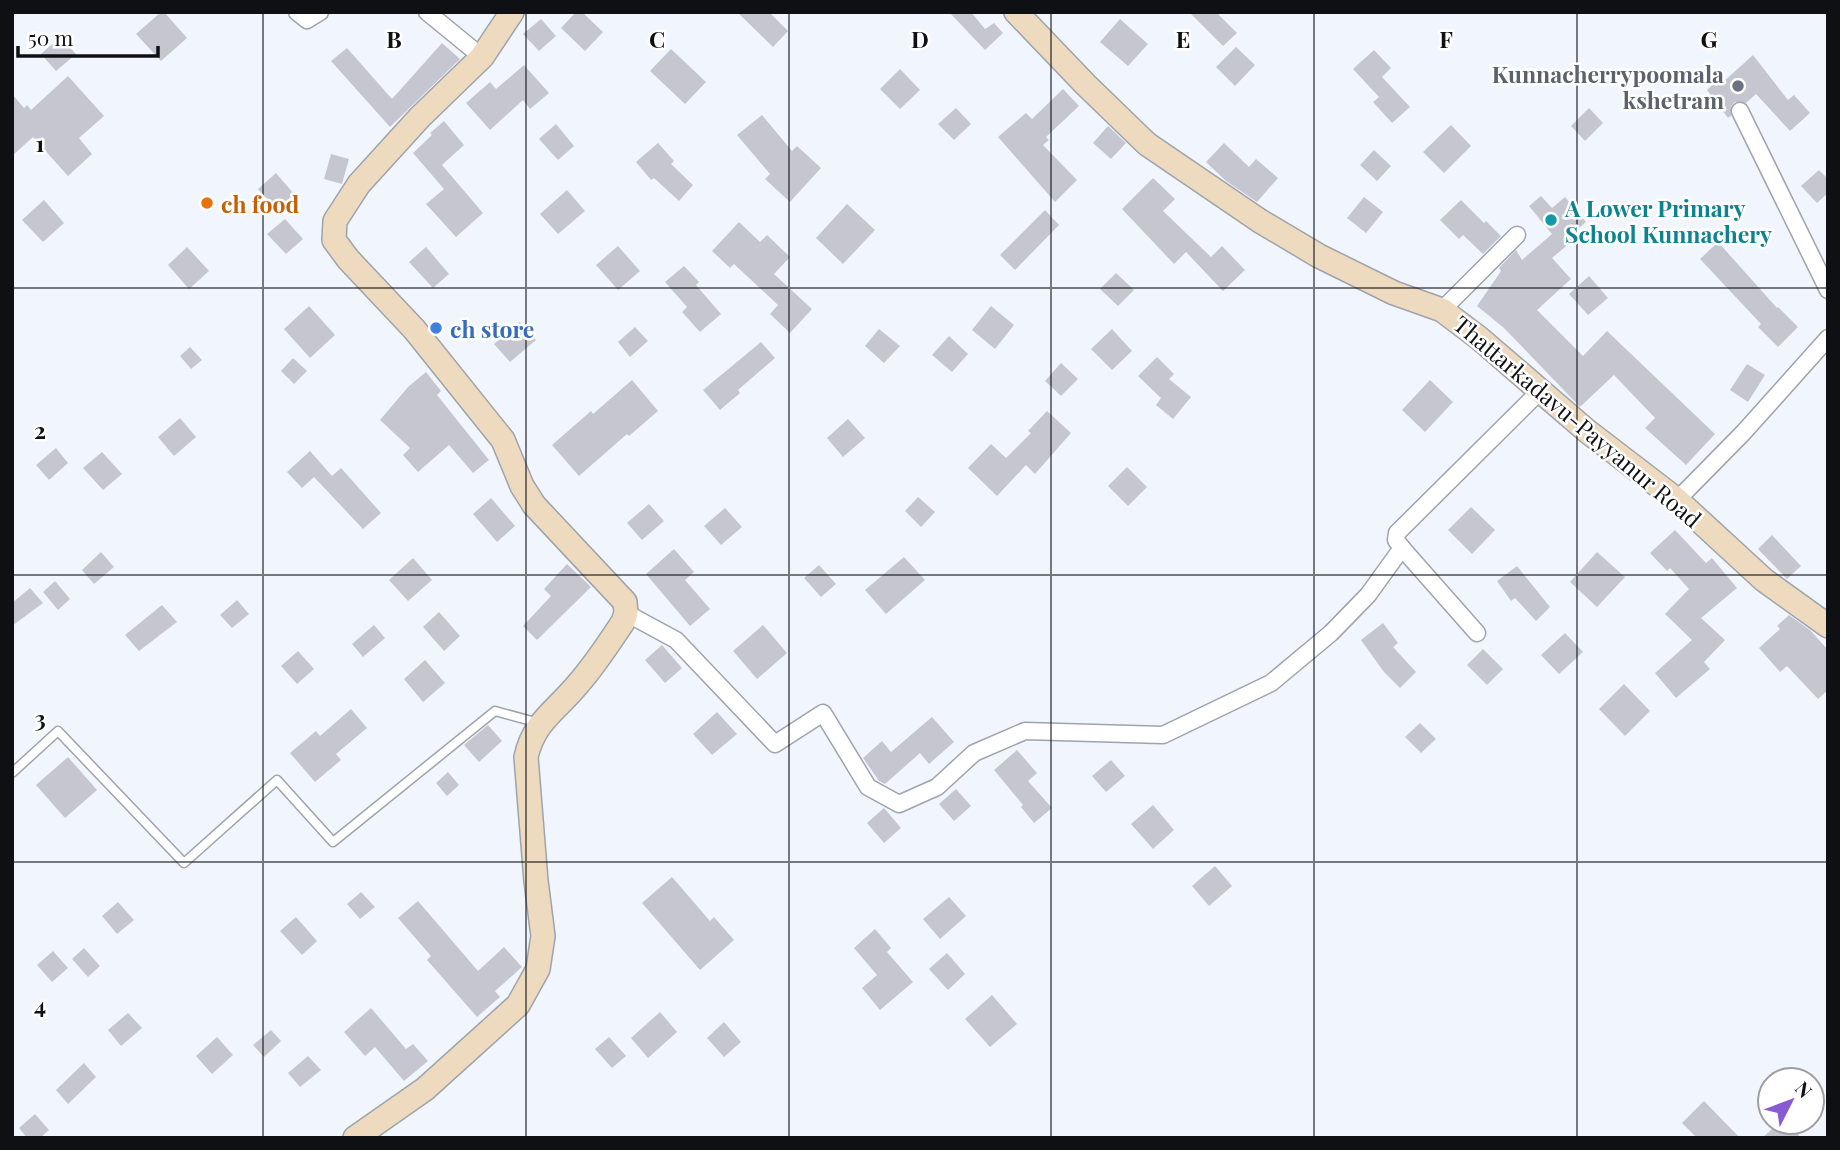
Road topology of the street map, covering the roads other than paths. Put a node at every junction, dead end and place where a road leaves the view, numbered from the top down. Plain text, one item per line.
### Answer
1 (297, 12) edge
2 (320, 12) edge
3 (427, 12) edge
4 (512, 12) edge
5 (1016, 12) edge
6 (482, 57) junction
7 (1740, 111) dead end
8 (1517, 235) dead end
9 (1828, 290) edge
10 (1442, 310) junction
11 (1828, 338) edge
12 (1541, 390) junction
13 (1677, 500) junction
14 (1402, 548) junction
15 (626, 613) junction
16 (1828, 626) edge
17 (1477, 633) dead end
18 (539, 723) junction
19 (12, 774) edge
20 (355, 1138) edge

1 - 2 street
3 - 6 street
4 - 6 main road
5 - 10 main road, Thattarkadavu-Payyanur Road
6 - 15 main road
7 - 9 street
8 - 10 street
10 - 12 main road, Thattarkadavu-Payyanur Road
11 - 13 street
12 - 13 main road, Thattarkadavu-Payyanur Road
12 - 14 street
13 - 16 main road, Thattarkadavu-Payyanur Road
14 - 15 street
14 - 17 street
15 - 18 main road
18 - 19 lane
18 - 20 main road

